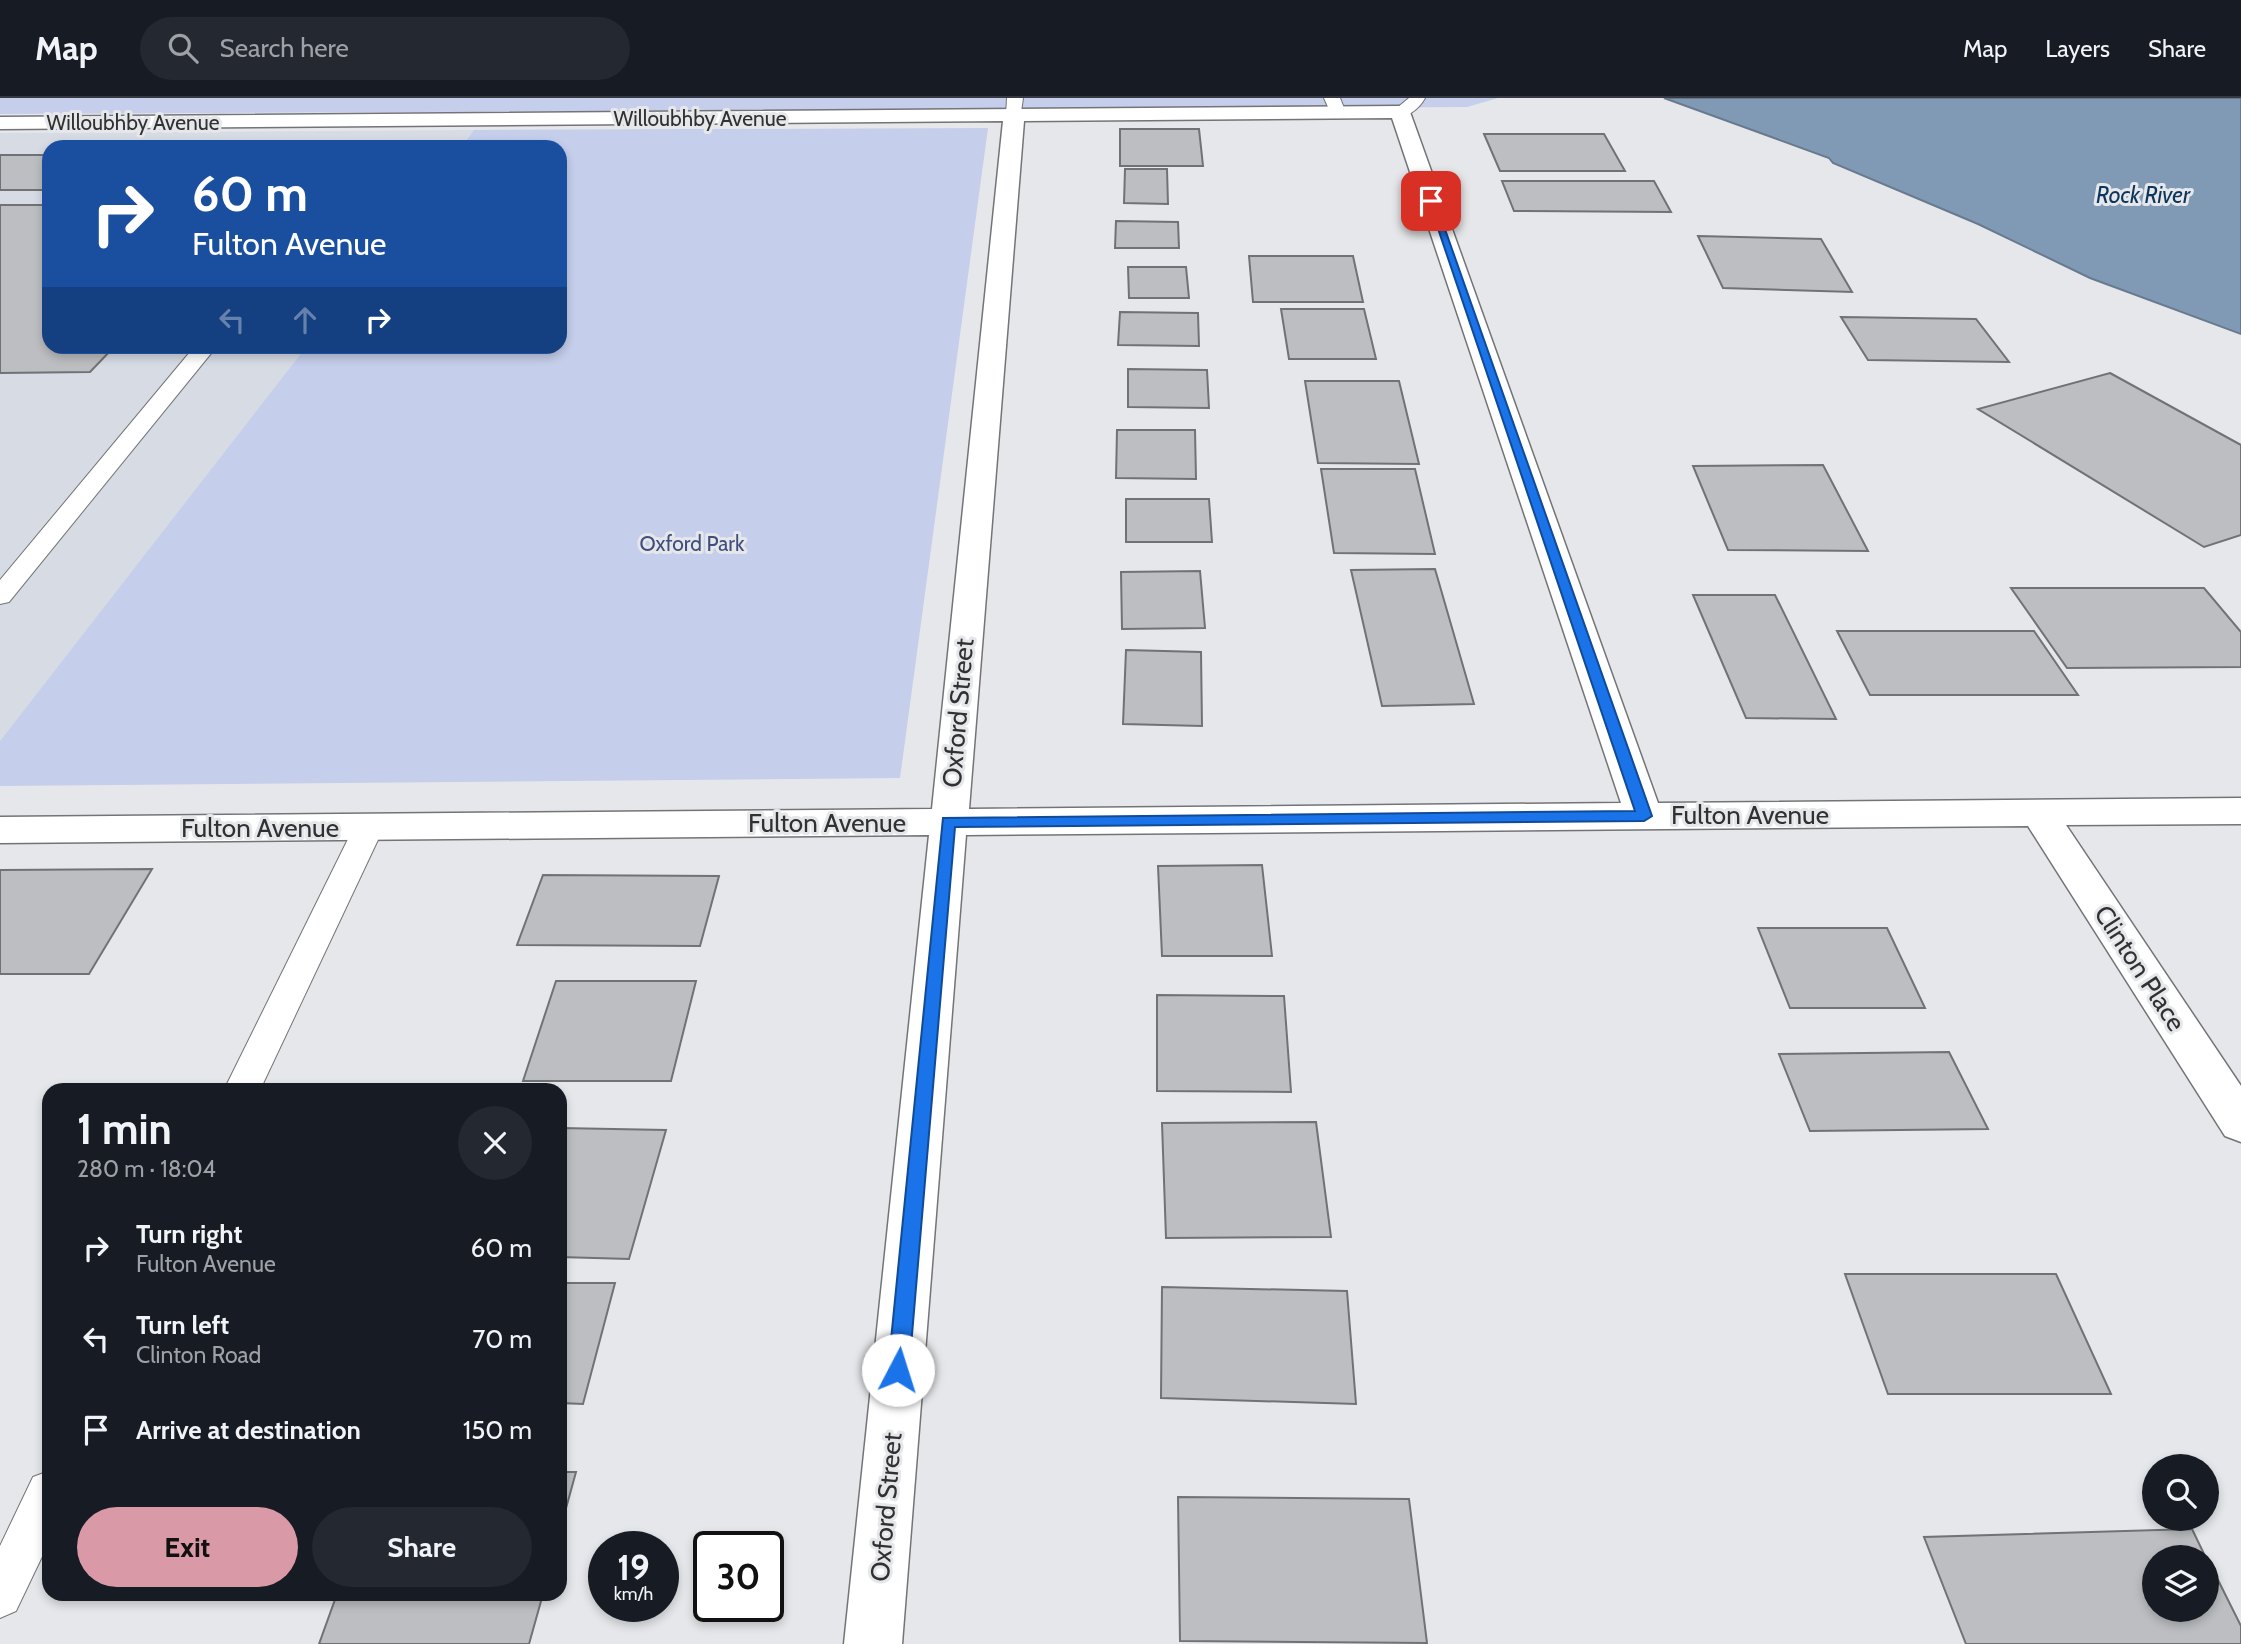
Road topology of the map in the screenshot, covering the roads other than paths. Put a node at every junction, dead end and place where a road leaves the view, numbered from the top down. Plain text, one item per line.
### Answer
1 (1335, 105) edge
2 (1408, 105) edge
3 (1014, 107) edge
4 (0, 123) edge
5 (199, 354) edge
6 (0, 596) edge
7 (2241, 811) edge
8 (2039, 813) junction
9 (1644, 816) junction
10 (948, 822) junction
11 (369, 827) junction
12 (0, 830) edge
13 (245, 1083) edge
14 (2241, 1123) edge
15 (42, 1508) edge
16 (0, 1595) edge
17 (873, 1644) edge

1 - 2 street, Willoubhby Avenue
1 - 3 street, Willoubhby Avenue
2 - 9 street
3 - 4 street, Willoubhby Avenue
3 - 10 street, Oxford Street
5 - 6 lane
7 - 8 street, Fulton Avenue
8 - 9 street, Fulton Avenue
8 - 14 street, Clinton Place
9 - 10 street, Fulton Avenue
10 - 11 street, Fulton Avenue
10 - 17 street, Oxford Street
11 - 12 street, Fulton Avenue
11 - 13 lane
15 - 16 lane

